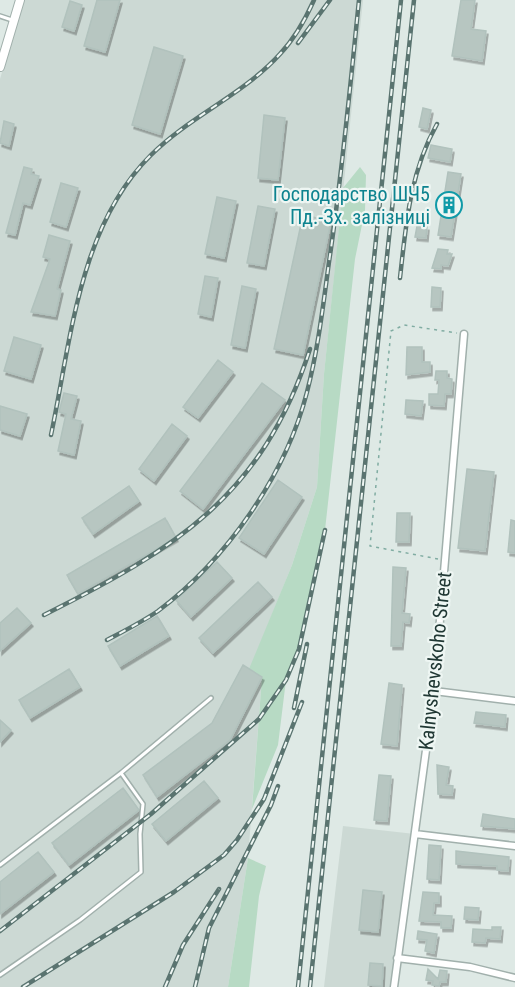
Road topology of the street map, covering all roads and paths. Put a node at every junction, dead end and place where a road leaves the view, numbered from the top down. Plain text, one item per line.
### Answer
1 (20, 0) edge
2 (0, 16) edge
3 (14, 21) junction
4 (0, 67) edge
5 (464, 334) joint
6 (445, 561) junction
7 (434, 691) junction
8 (211, 698) dead end
9 (515, 701) edge
10 (121, 773) junction
11 (415, 834) junction
12 (515, 846) edge
13 (0, 865) edge
14 (397, 958) junction
15 (0, 975) edge
16 (515, 978) edge
17 (394, 987) edge

1 - 3 street
2 - 3 lane
3 - 4 street
5 - 6 street, Kalnyshevskoho Street
5 - 6 path
6 - 7 street, Kalnyshevskoho Street
7 - 9 street
7 - 11 street, Kalnyshevskoho Street
8 - 10 lane
10 - 13 lane
10 - 15 lane
11 - 12 street
11 - 14 street, Kalnyshevskoho Street
14 - 16 street
14 - 17 street, Kalnyshevskoho Street

